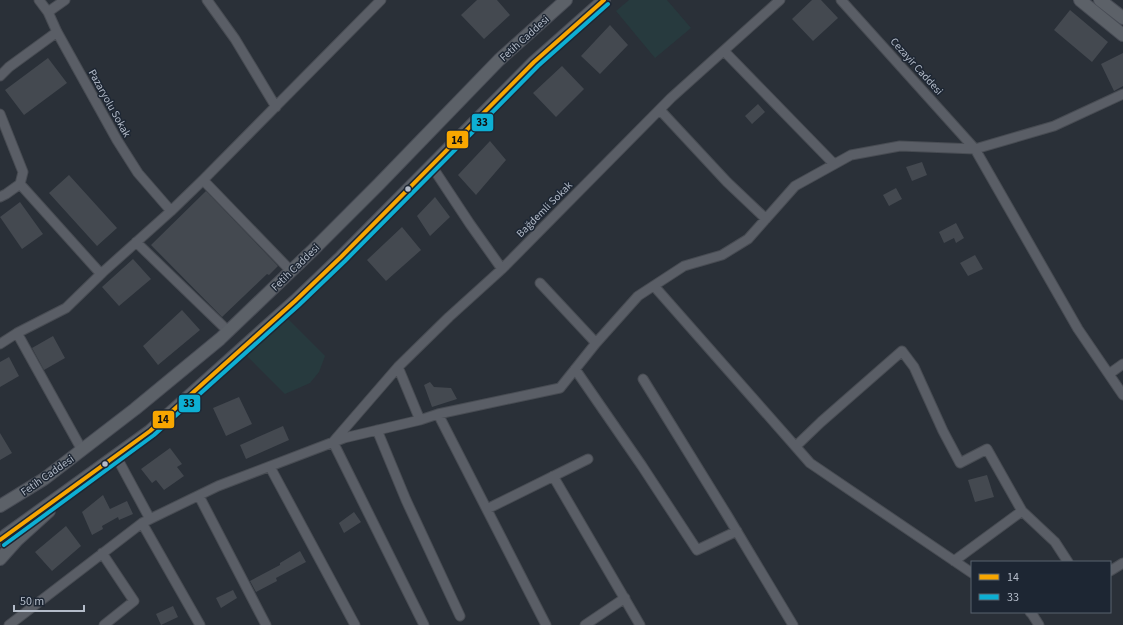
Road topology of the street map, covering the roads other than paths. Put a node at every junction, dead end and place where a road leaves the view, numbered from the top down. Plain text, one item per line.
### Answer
1 (39, 0) edge
2 (66, 0) edge
3 (207, 0) edge
4 (381, 0) edge
5 (566, 0) edge
6 (604, 0) edge
7 (780, 0) edge
8 (841, 0) edge
9 (1080, 0) edge
10 (1100, 0) edge
11 (48, 12) junction
12 (1123, 18) edge
13 (57, 32) junction
14 (1123, 35) edge
15 (724, 51) junction
16 (0, 76) edge
17 (1123, 94) edge
18 (276, 107) junction
19 (660, 110) junction
20 (0, 114) edge
21 (975, 149) junction
22 (834, 164) junction
23 (431, 165) junction
24 (203, 180) junction
25 (20, 184) junction
26 (0, 197) edge
27 (171, 211) junction
28 (766, 219) junction
29 (136, 242) junction
30 (502, 269) junction
31 (291, 271) junction
32 (101, 274) junction
33 (540, 283) dead end
34 (654, 286) junction
35 (228, 332) junction
36 (17, 333) junction
37 (596, 343) junction
38 (0, 344) edge
39 (1123, 364) edge
40 (398, 367) junction
41 (575, 369) junction
42 (1109, 374) junction
43 (643, 379) dead end
44 (1123, 395) edge
45 (438, 414) junction
46 (420, 420) junction
47 (377, 430) junction
48 (333, 442) junction
49 (796, 446) junction
50 (82, 450) junction
51 (116, 456) junction
52 (588, 459) dead end
53 (270, 466) junction
54 (553, 476) junction
55 (24, 492) junction
56 (63, 494) junction
57 (198, 496) junction
58 (0, 499) edge
59 (0, 506) edge
60 (487, 509) junction
61 (1022, 511) junction
62 (146, 521) junction
63 (736, 531) junction
64 (2, 537) edge
65 (102, 553) junction
66 (0, 559) edge
67 (954, 561) junction
68 (1067, 561) edge
69 (1123, 563) edge
70 (1111, 570) edge
71 (971, 572) edge
72 (624, 598) junction
73 (1031, 613) edge
74 (460, 616) dead end
75 (9, 625) edge
76 (104, 625) edge
77 (200, 625) edge
78 (266, 625) edge
79 (355, 625) edge
80 (424, 625) edge
81 (546, 625) edge
82 (585, 625) edge
83 (640, 625) edge
84 (793, 625) edge
85 (1040, 625) edge

1 - 11 street, Pazaryolu Sokak
2 - 11 street
3 - 18 street
4 - 18 street
5 - 31 main road, Fetih Caddesi
6 - 23 main road
7 - 15 street, Bağdemli Sokak
8 - 21 street, Cezayir Caddesi
9 - 14 main road
10 - 12 main road
11 - 13 street, Pazaryolu Sokak
13 - 16 street
13 - 27 street, Pazaryolu Sokak
15 - 19 street, Bağdemli Sokak
15 - 22 street
17 - 21 street
18 - 24 street
19 - 28 street
19 - 30 street, Bağdemli Sokak
20 - 25 street
21 - 22 street
21 - 42 street, Cezayir Caddesi
22 - 28 street
23 - 30 street
23 - 51 main road
24 - 27 street
24 - 31 street
25 - 26 street
25 - 32 street
27 - 29 street
28 - 34 street
29 - 32 street
29 - 35 street
30 - 40 street, Bağdemli Sokak
31 - 35 main road, Fetih Caddesi
32 - 36 street
33 - 37 street
34 - 37 street
34 - 49 street
35 - 50 main road, Fetih Caddesi
36 - 38 street
36 - 50 street
37 - 41 street
39 - 42 street
40 - 46 street
40 - 48 street, Bağdemli Sokak
41 - 45 street
41 - 63 street
42 - 44 street, Cezayir Caddesi
43 - 63 street
45 - 46 street
45 - 60 street
46 - 47 street
47 - 48 street
47 - 74 street
48 - 53 street
48 - 80 street
49 - 61 street
49 - 67 street
50 - 55 main road, Fetih Caddesi
51 - 56 main road
51 - 62 street
52 - 54 street
53 - 57 street
53 - 79 street
54 - 60 street
54 - 72 street
55 - 58 main road
55 - 59 main road, Fetih Caddesi
56 - 64 main road
56 - 66 main road
57 - 62 street
57 - 78 street
60 - 81 street
61 - 67 street
61 - 68 street
62 - 65 street
62 - 77 street
63 - 84 street
65 - 75 street
65 - 76 street
67 - 71 street
69 - 70 street
72 - 82 street
72 - 83 street
73 - 85 street

